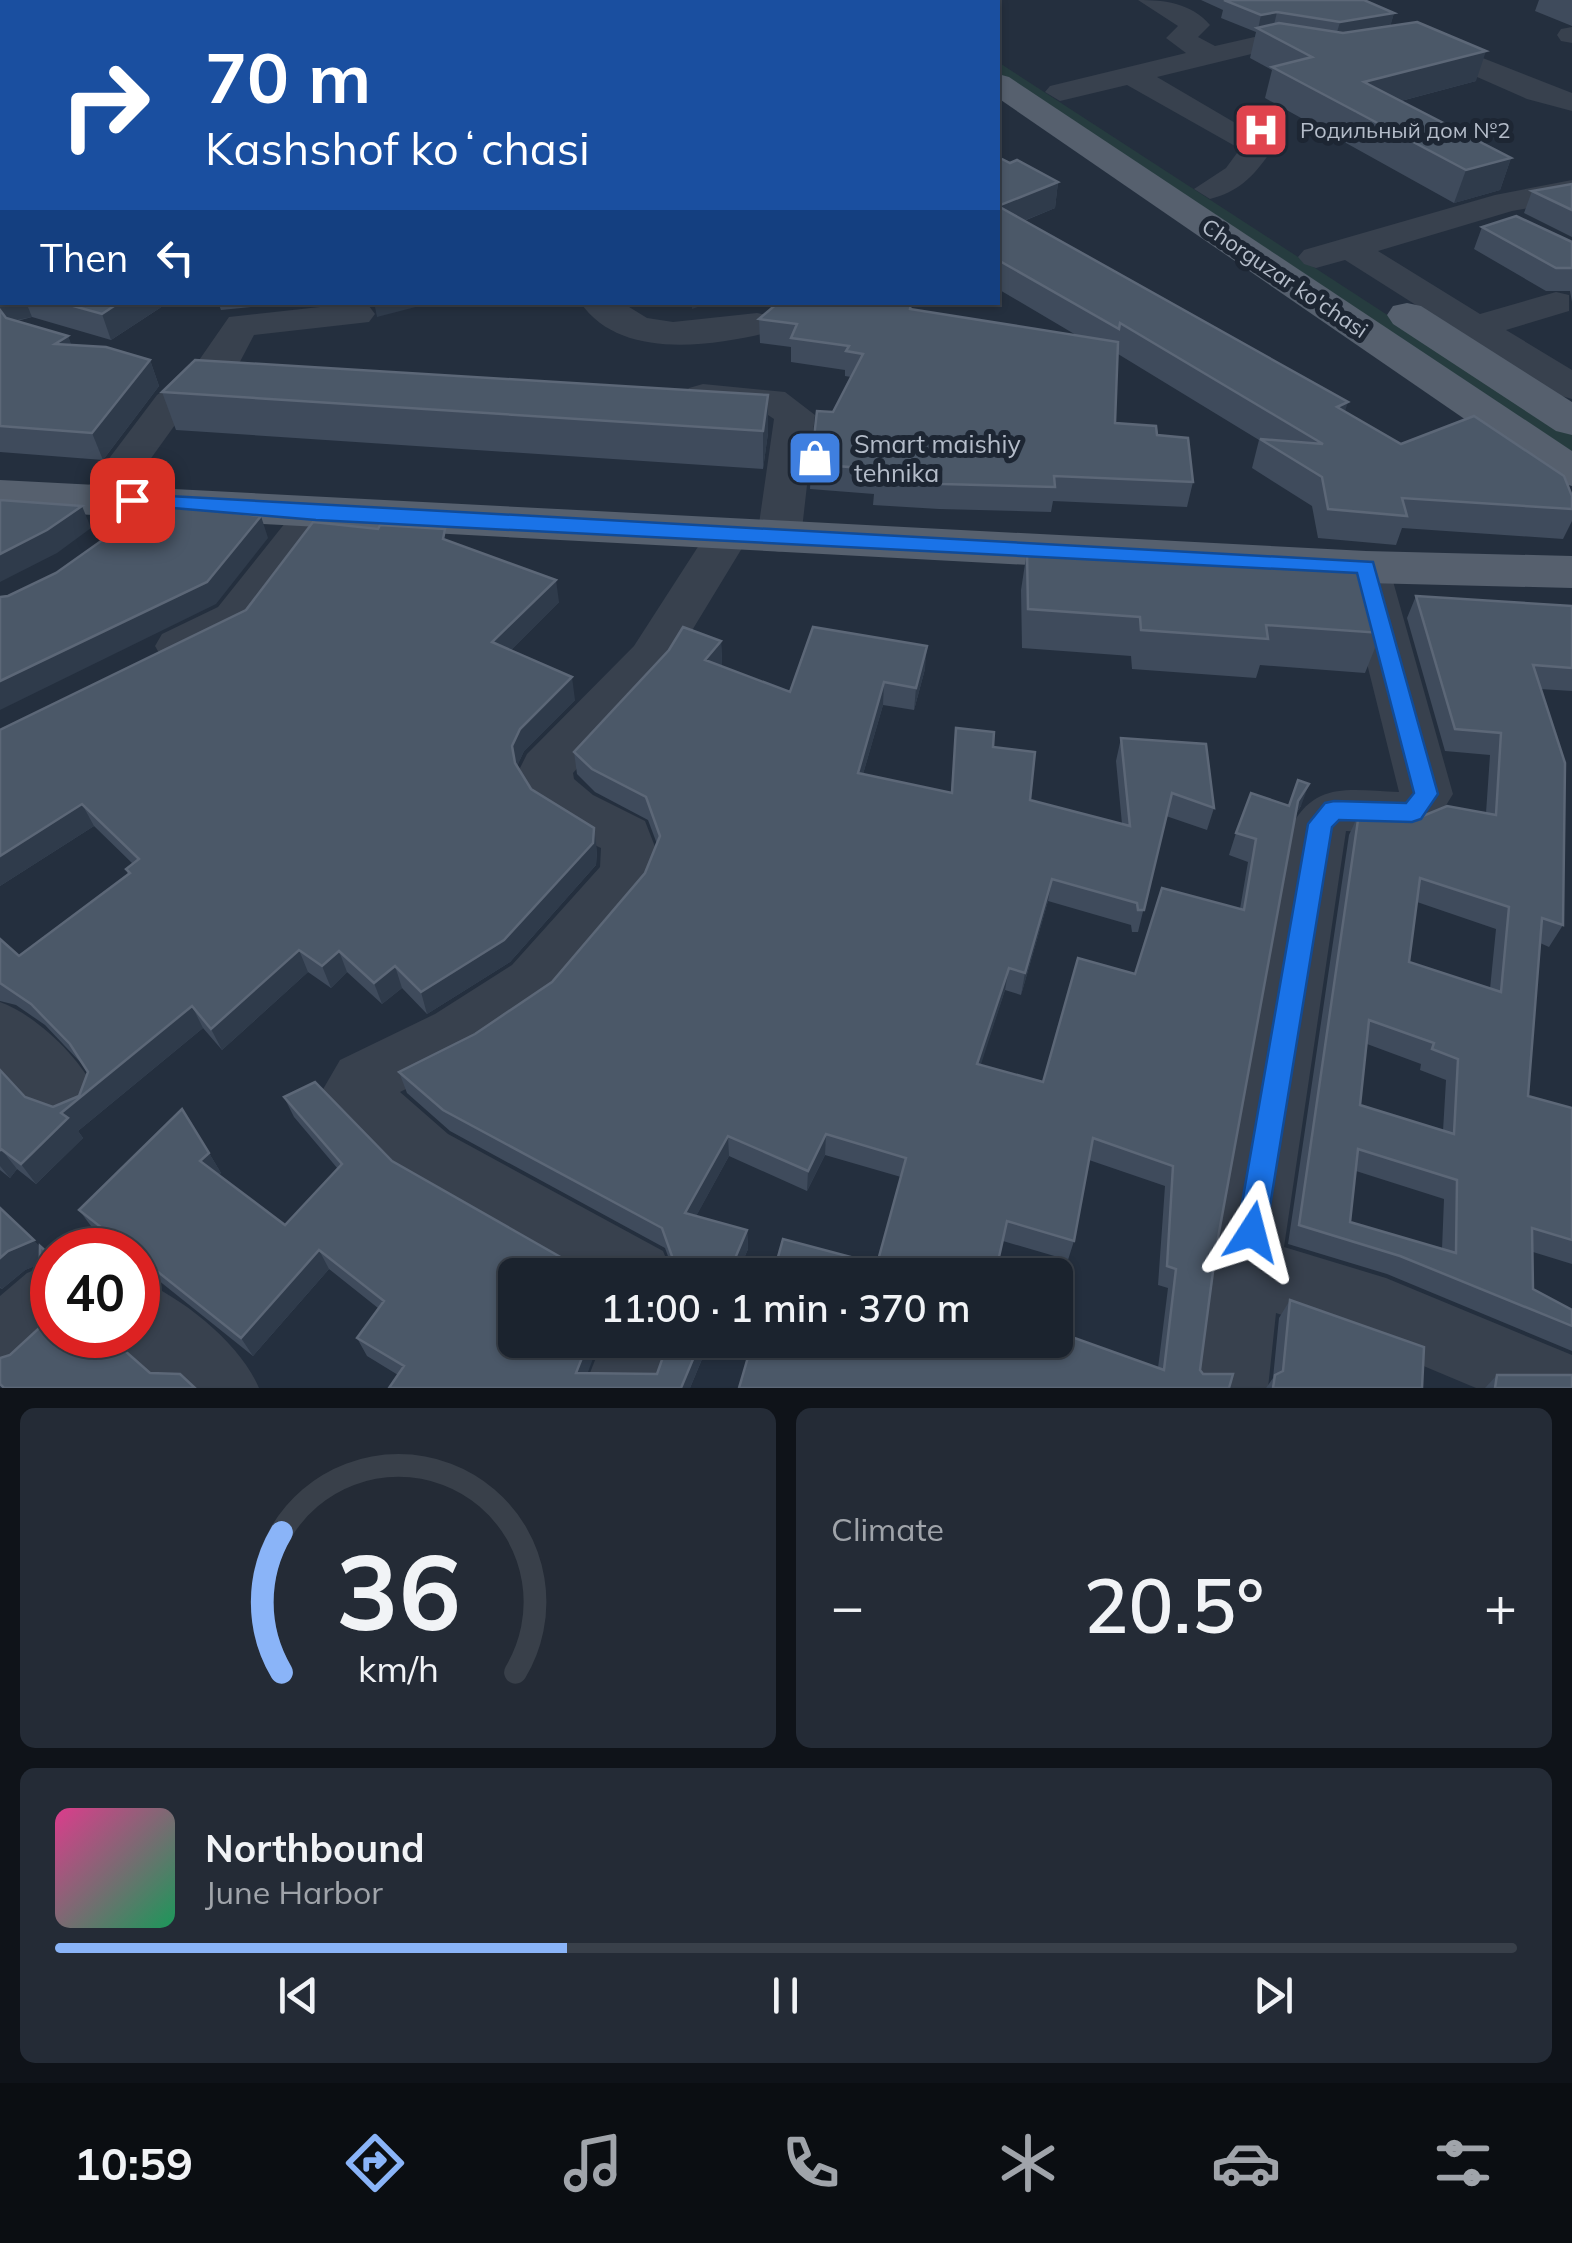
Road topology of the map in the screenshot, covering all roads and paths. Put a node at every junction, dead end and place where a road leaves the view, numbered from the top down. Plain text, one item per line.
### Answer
1 (1150, 0) edge
2 (1387, 43) edge
3 (1352, 48) edge
4 (1210, 56) junction
5 (1131, 75) junction
6 (1000, 79) edge
7 (1000, 80) edge
8 (1052, 86) junction
9 (1572, 102) edge
10 (1210, 189) junction
11 (1572, 190) edge
12 (1482, 209) junction
13 (1527, 232) edge
14 (1455, 246) dead end
15 (1349, 258) junction
16 (1515, 283) dead end
17 (1556, 303) dead end
18 (601, 305) edge
19 (1441, 306) junction
20 (356, 314) dead end
21 (757, 324) dead end
22 (1475, 327) junction
23 (254, 369) edge
24 (190, 372) junction
25 (1564, 374) edge
26 (672, 394) edge
27 (1572, 422) edge
28 (1572, 472) edge
29 (0, 495) edge
30 (316, 514) junction
31 (103, 522) junction
32 (754, 536) junction
33 (1366, 567) junction
34 (1572, 572) edge
35 (134, 669) edge
36 (0, 1030) edge
37 (66, 1095) dead end
38 (608, 1258) edge
39 (1246, 1269) junction
40 (30, 1317) edge
41 (160, 1334) edge
42 (0, 1343) edge
43 (633, 1358) edge
44 (222, 1388) edge
45 (621, 1388) edge
46 (1231, 1388) edge
47 (1563, 1388) edge

1 - 4 street
2 - 9 street
3 - 4 street
4 - 5 street
5 - 8 street
5 - 10 street
6 - 8 main road, Chorguzar ko'chasi
7 - 28 main road, Chorguzar ko'chasi
8 - 10 main road, Chorguzar ko'chasi
10 - 15 main road, Chorguzar ko'chasi
11 - 12 street
12 - 13 street
12 - 15 street
14 - 15 street
15 - 19 street
15 - 27 main road, Chorguzar ko'chasi
16 - 19 street
17 - 22 street
18 - 21 street
19 - 22 street
20 - 24 street
22 - 25 street
23 - 24 street
24 - 31 street
26 - 32 street
29 - 31 main road
30 - 31 main road
30 - 32 main road
30 - 35 street
32 - 33 main road
32 - 38 street
33 - 34 main road
33 - 39 street
36 - 37 street
39 - 46 street
39 - 47 street
40 - 42 street
41 - 44 street
43 - 45 street

